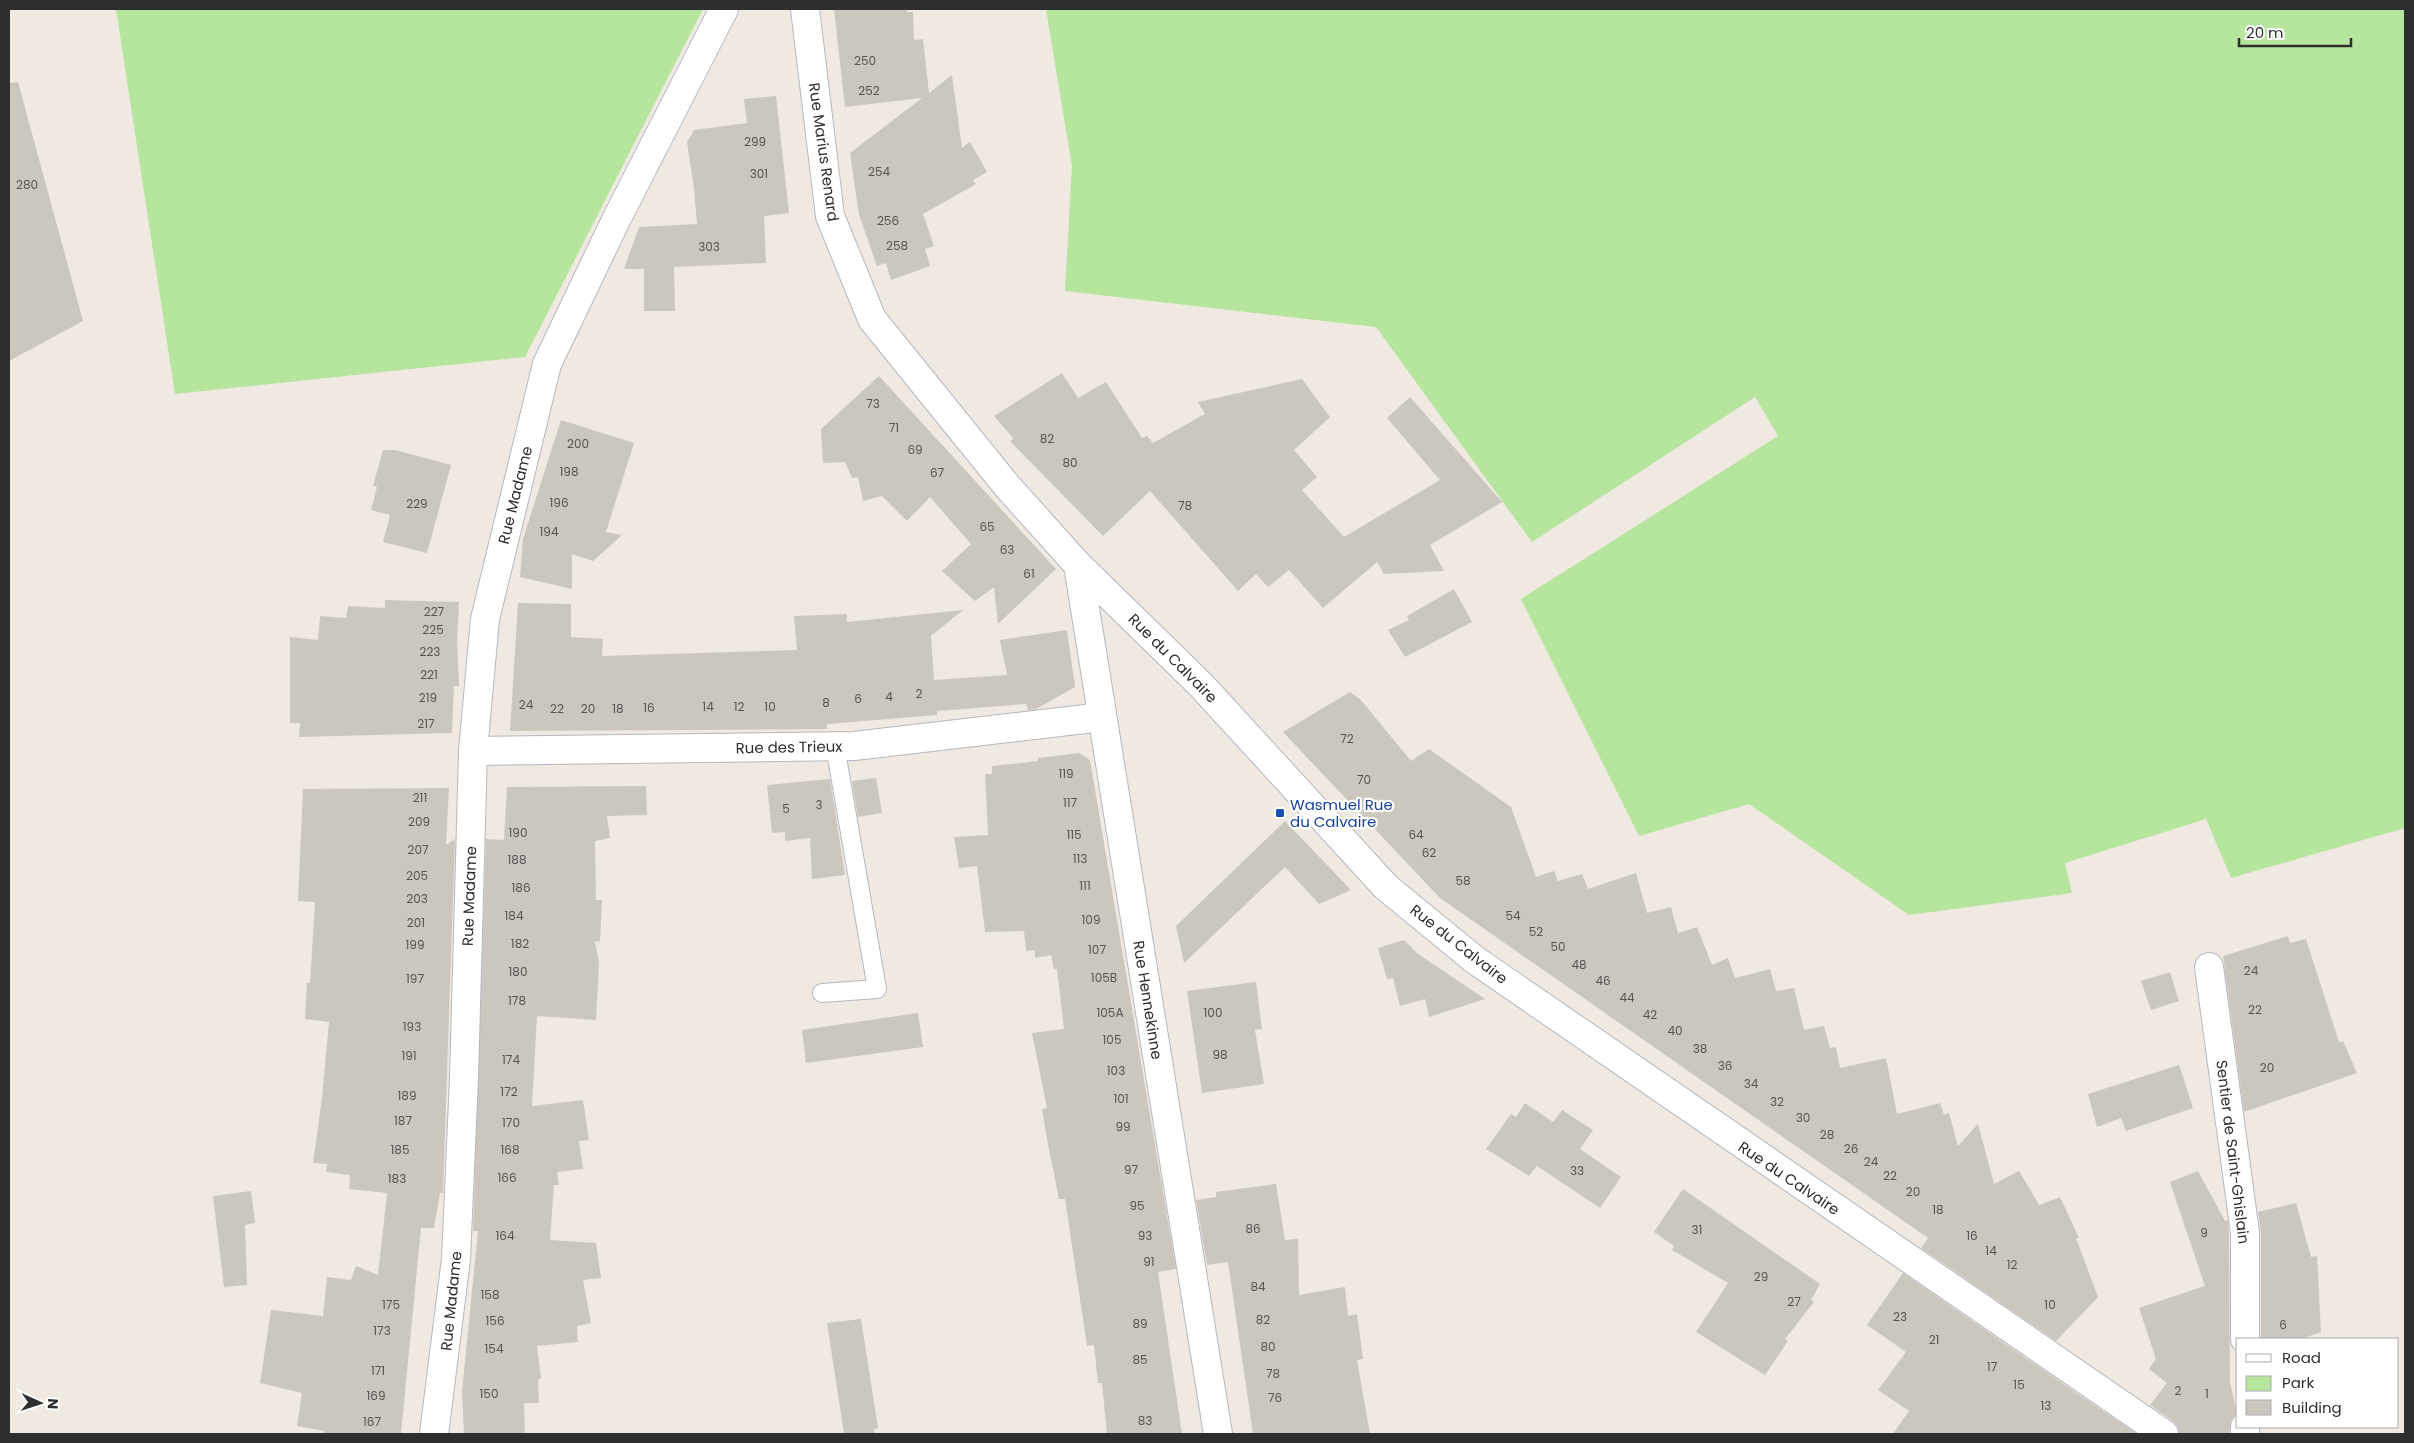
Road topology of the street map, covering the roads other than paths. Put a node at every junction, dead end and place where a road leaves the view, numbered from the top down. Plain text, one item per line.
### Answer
1 (724, 9) edge
2 (805, 9) edge
3 (872, 319) joint
4 (1078, 566) junction
5 (1102, 717) junction
6 (835, 746) junction
7 (473, 751) junction
8 (2209, 966) dead end
9 (822, 993) dead end
10 (2245, 1338) edge
11 (434, 1434) edge
12 (1218, 1434) edge
13 (2164, 1434) edge

1 - 7 street, Rue Madame
2 - 3 street, Rue Marius Renard
3 - 4 street, Rue du Calvaire
4 - 5 street, Rue Hennekinne
4 - 13 street, Rue du Calvaire
5 - 6 street, Rue des Trieux
5 - 12 street, Rue Hennekinne
6 - 7 street, Rue des Trieux
6 - 9 lane
7 - 11 street, Rue Madame
8 - 10 street, Sentier de Saint-Ghislain

